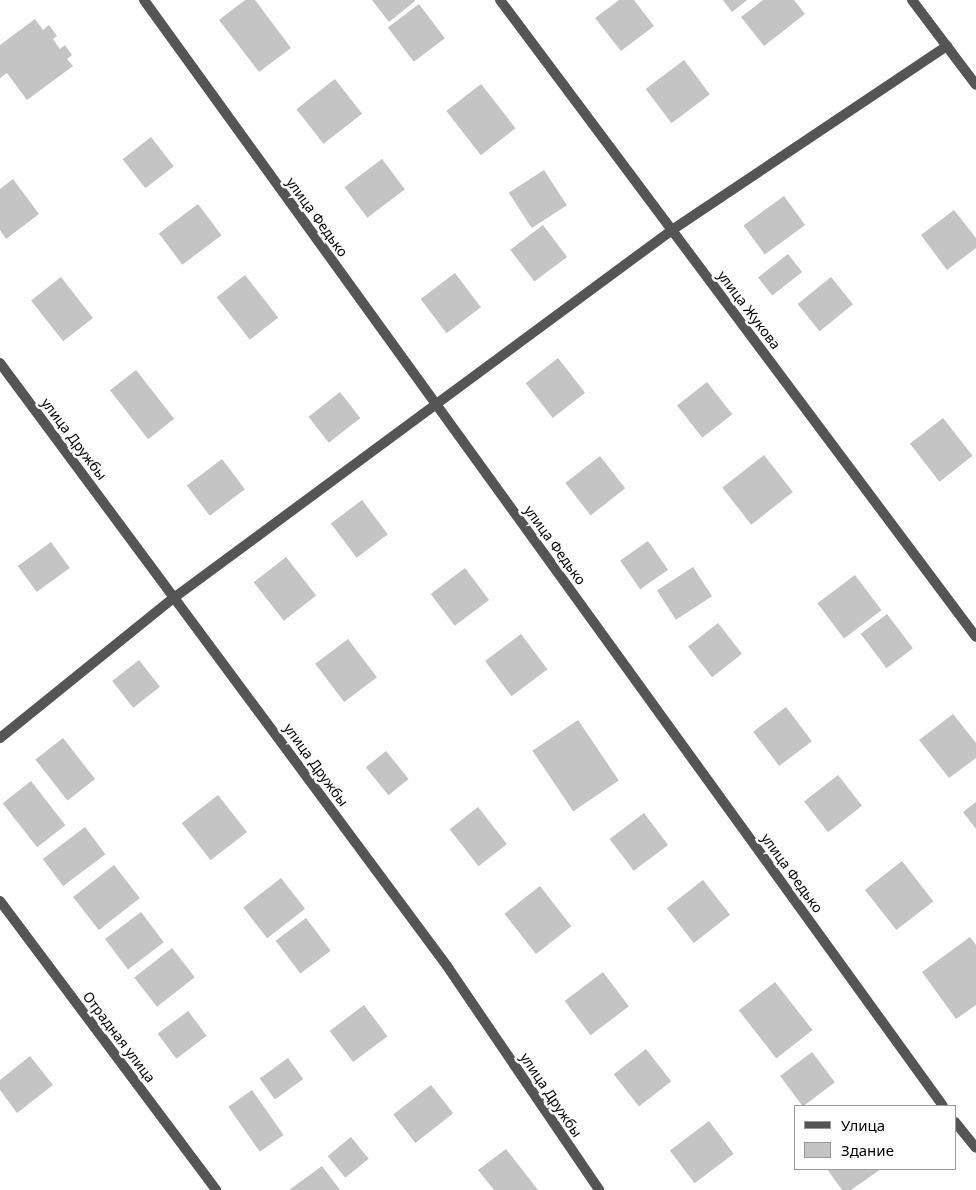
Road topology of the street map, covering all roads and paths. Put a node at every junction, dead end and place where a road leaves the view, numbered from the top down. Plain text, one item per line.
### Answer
1 (144, 0) edge
2 (500, 0) edge
3 (912, 0) edge
4 (946, 46) junction
5 (976, 85) edge
6 (672, 230) junction
7 (0, 363) edge
8 (435, 404) junction
9 (175, 597) junction
10 (976, 637) edge
11 (0, 738) edge
12 (0, 901) edge
13 (942, 1105) edge
14 (956, 1123) edge
15 (976, 1148) edge
16 (216, 1190) edge
17 (599, 1190) edge

1 - 8 street, улица Федько
2 - 6 street, улица Жукова
3 - 4 street
4 - 5 street
4 - 6 street
6 - 8 street
6 - 10 street, улица Жукова
7 - 9 street, улица Дружбы
8 - 9 street
8 - 13 street, улица Федько
9 - 11 street
9 - 17 street, улица Дружбы
12 - 16 street, Отрадная улица
14 - 15 street

